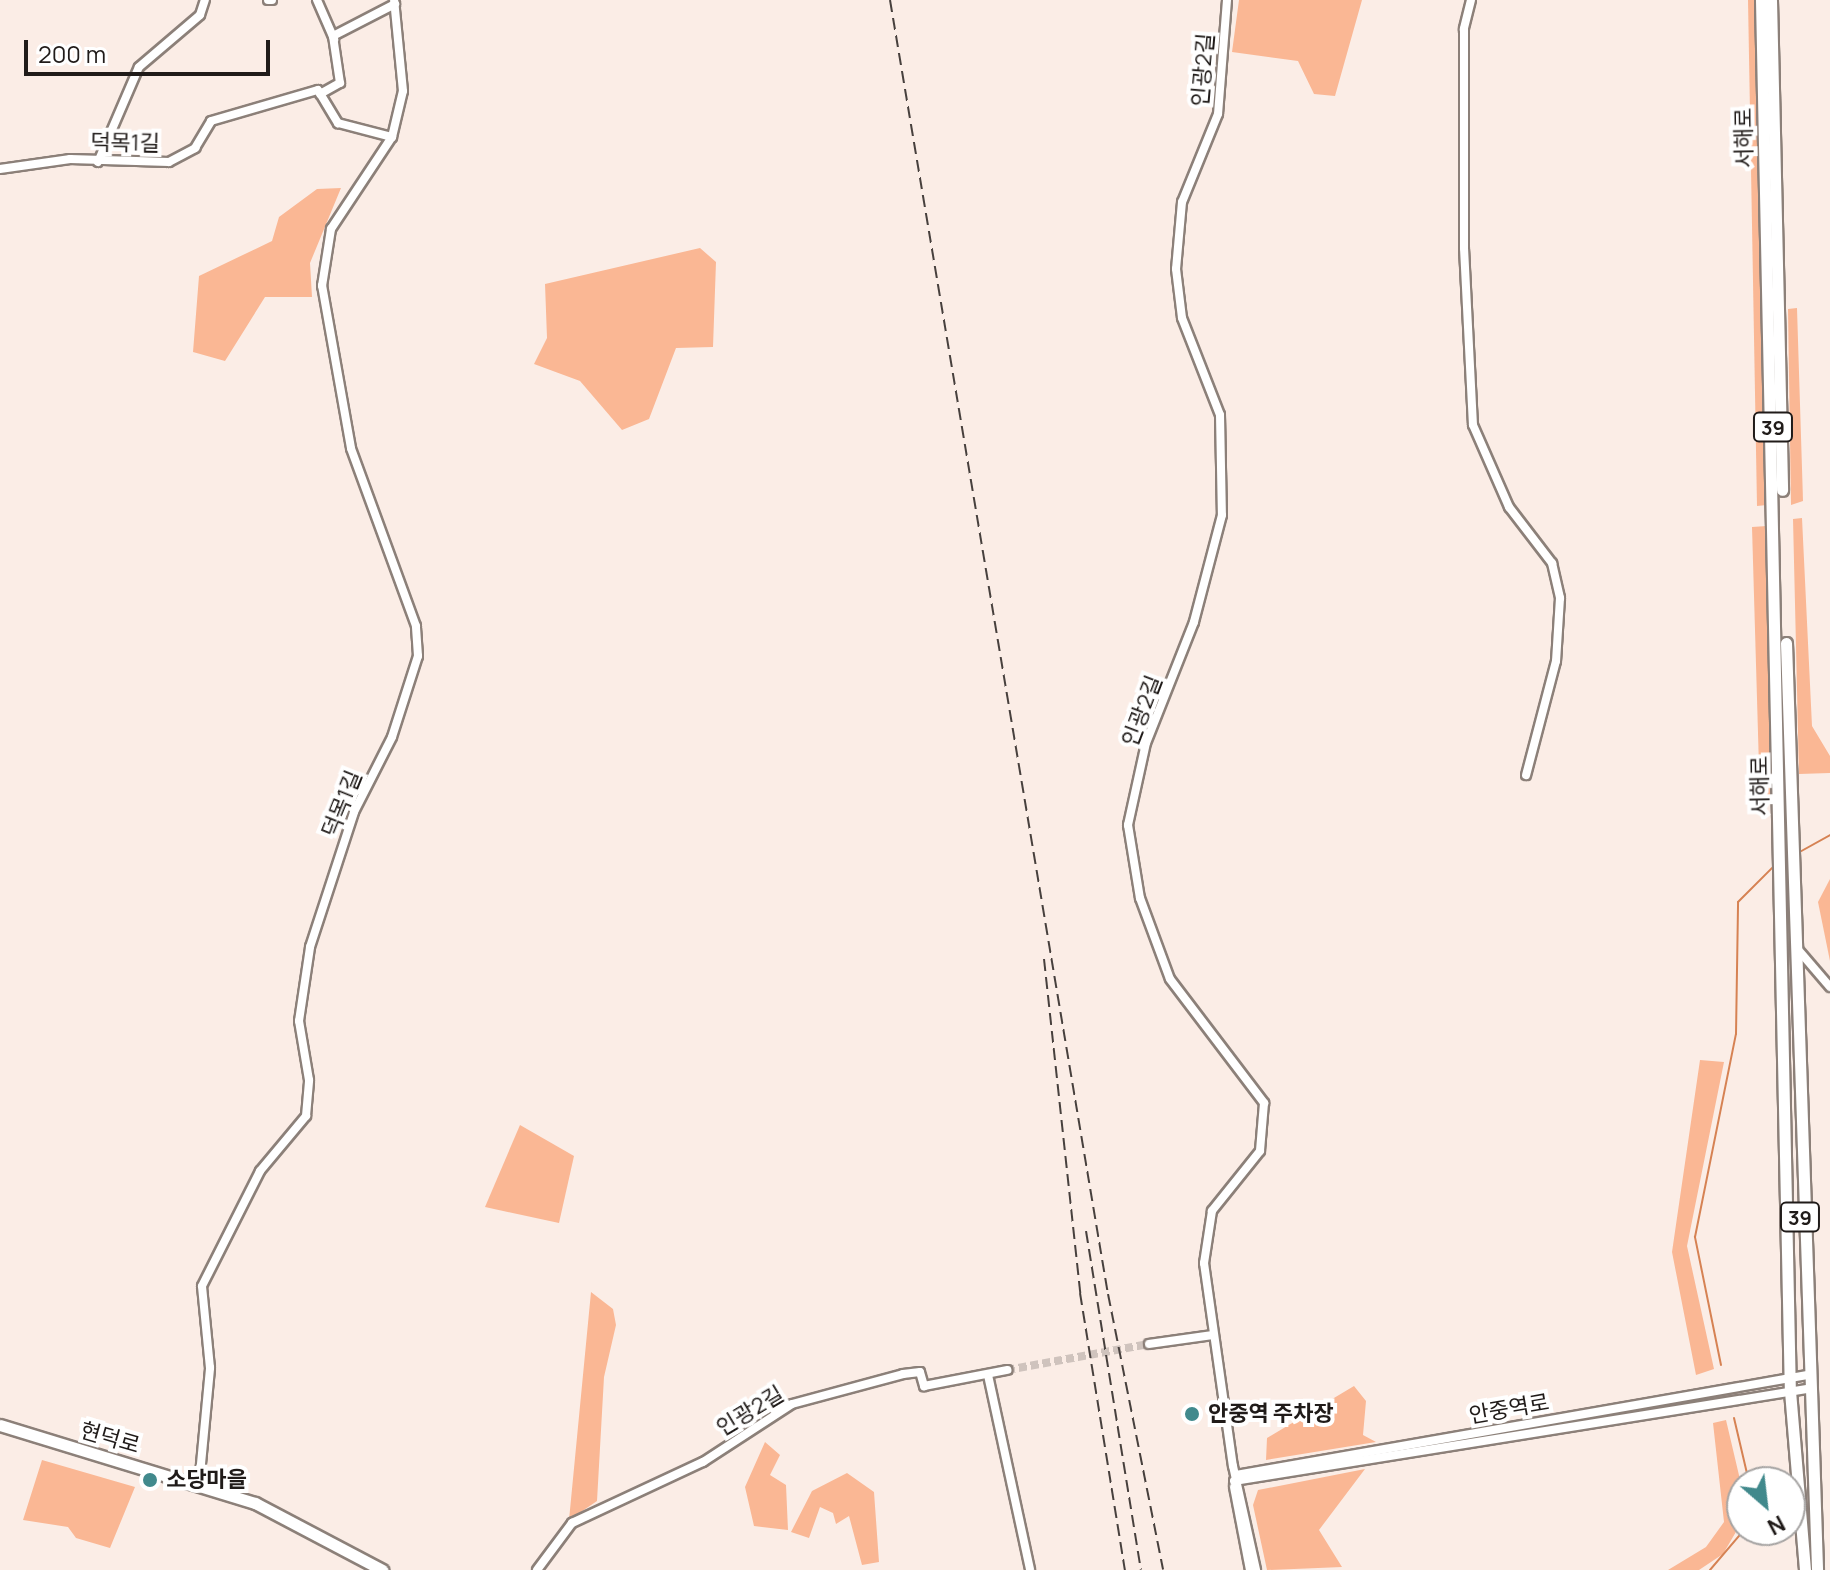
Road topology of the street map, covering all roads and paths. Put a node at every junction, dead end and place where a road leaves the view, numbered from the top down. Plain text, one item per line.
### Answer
1 (205, 0) edge
2 (317, 0) edge
3 (1227, 0) edge
4 (1471, 0) edge
5 (1761, 0) edge
6 (1771, 0) edge
7 (394, 2) edge
8 (334, 39) junction
9 (320, 94) junction
10 (392, 137) junction
11 (98, 162) junction
12 (0, 169) edge
13 (1526, 775) dead end
14 (1786, 850) junction
15 (1790, 870) junction
16 (1800, 952) dead end
17 (1830, 987) edge
18 (1212, 1335) junction
19 (1149, 1344) tunnel mouth
20 (1007, 1370) tunnel mouth
21 (988, 1375) junction
22 (1807, 1375) junction
23 (1790, 1378) junction
24 (1807, 1389) junction
25 (1790, 1391) junction
26 (0, 1425) edge
27 (1236, 1479) junction
28 (199, 1485) junction
29 (382, 1570) edge
30 (537, 1570) edge
31 (1030, 1570) edge
32 (1250, 1570) edge
33 (1256, 1570) edge
34 (1805, 1570) edge
35 (1817, 1570) edge

1 - 11 street
2 - 8 street
3 - 18 street, 인광2길
4 - 13 street
5 - 14 main road, 서해로 / 39
6 - 14 main road, 서해로 / 39
7 - 8 street, 덕목1길
7 - 10 street, 덕목1길
8 - 9 street
9 - 10 street
9 - 11 street, 덕목1길
10 - 28 street, 덕목1길
11 - 12 street, 덕목1길
14 - 15 main road, 서해로 / 39
15 - 22 main road, 서해로 / 39
15 - 23 main road, 서해로 / 39
16 - 17 street
18 - 19 street
18 - 27 street, 인광2길
20 - 21 street, 인광2길
21 - 30 street, 인광2길
21 - 31 street
22 - 23 street, 안중역로
22 - 24 main road, 서해로 / 39
23 - 25 main road, 서해로 / 39
23 - 27 street, 안중역로
24 - 25 street
24 - 35 main road, 서해로 / 39
25 - 27 street
25 - 34 main road, 서해로 / 39
26 - 28 main road, 현덕로
27 - 32 street
27 - 33 street
28 - 29 main road, 현덕로

